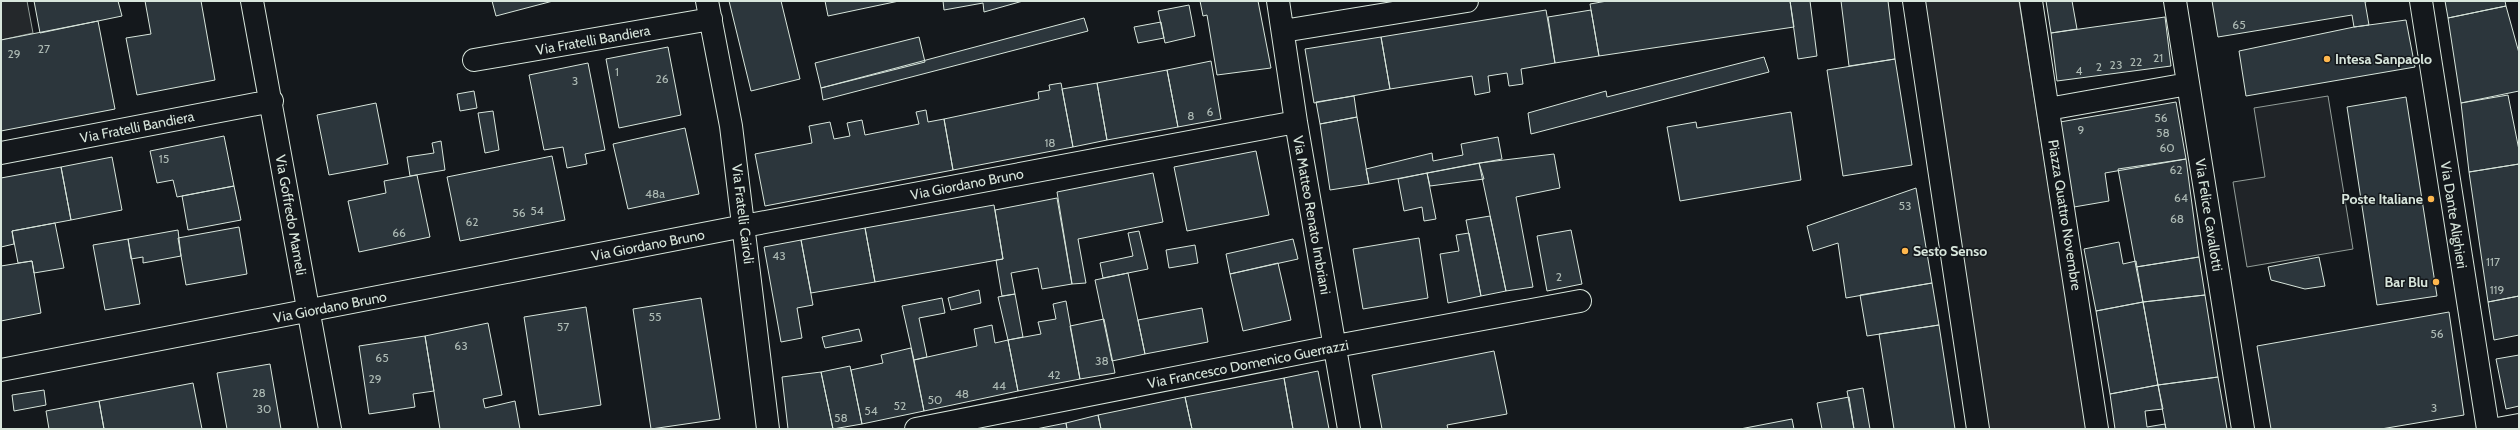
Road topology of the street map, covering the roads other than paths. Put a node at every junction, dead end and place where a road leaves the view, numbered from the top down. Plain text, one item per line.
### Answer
1 (252, 1) edge
2 (1278, 1) edge
3 (1467, 1) edge
4 (1914, 1) edge
5 (2031, 1) edge
6 (2175, 1) edge
7 (2421, 1) edge
8 (709, 10) edge
9 (1283, 31) junction
10 (474, 60) dead end
11 (2188, 84) junction
12 (272, 101) junction
13 (2048, 109) junction
14 (1296, 122) junction
15 (1, 153) edge
16 (744, 226) junction
17 (1580, 301) dead end
18 (308, 311) junction
19 (1336, 346) junction
20 (1, 370) edge
21 (2519, 425) edge
22 (330, 429) edge
23 (768, 429) edge
24 (916, 429) edge
25 (1349, 429) edge
26 (1978, 429) edge
27 (2097, 429) edge
28 (2243, 429) edge
29 (2488, 429) edge
30 (2497, 429) edge

1 - 12 street, Via Goffredo Mameli
2 - 9 street, Via Matteo Renato Imbriani
3 - 9 street
4 - 26 street
5 - 13 street, Piazza Quattro Novembre
6 - 11 street, Via Felice Cavallotti
7 - 29 street, Via Dante Alighieri
8 - 10 street, Via Fratelli Bandiera
8 - 16 street, Via Fratelli Cairoli
9 - 14 street, Via Matteo Renato Imbriani
11 - 13 street
11 - 28 street, Via Felice Cavallotti
12 - 15 street, Via Fratelli Bandiera
12 - 18 street, Via Goffredo Mameli
13 - 27 street, Piazza Quattro Novembre
14 - 16 street, Via Giordano Bruno
14 - 19 street, Via Matteo Renato Imbriani
16 - 18 street, Via Giordano Bruno
16 - 23 street, Via Fratelli Cairoli
17 - 19 street, Via Francesco Domenico Guerrazzi
18 - 20 street, Via Giordano Bruno
18 - 22 street, Via Goffredo Mameli
19 - 24 street, Via Francesco Domenico Guerrazzi
19 - 25 street, Via Matteo Renato Imbriani
21 - 30 street

